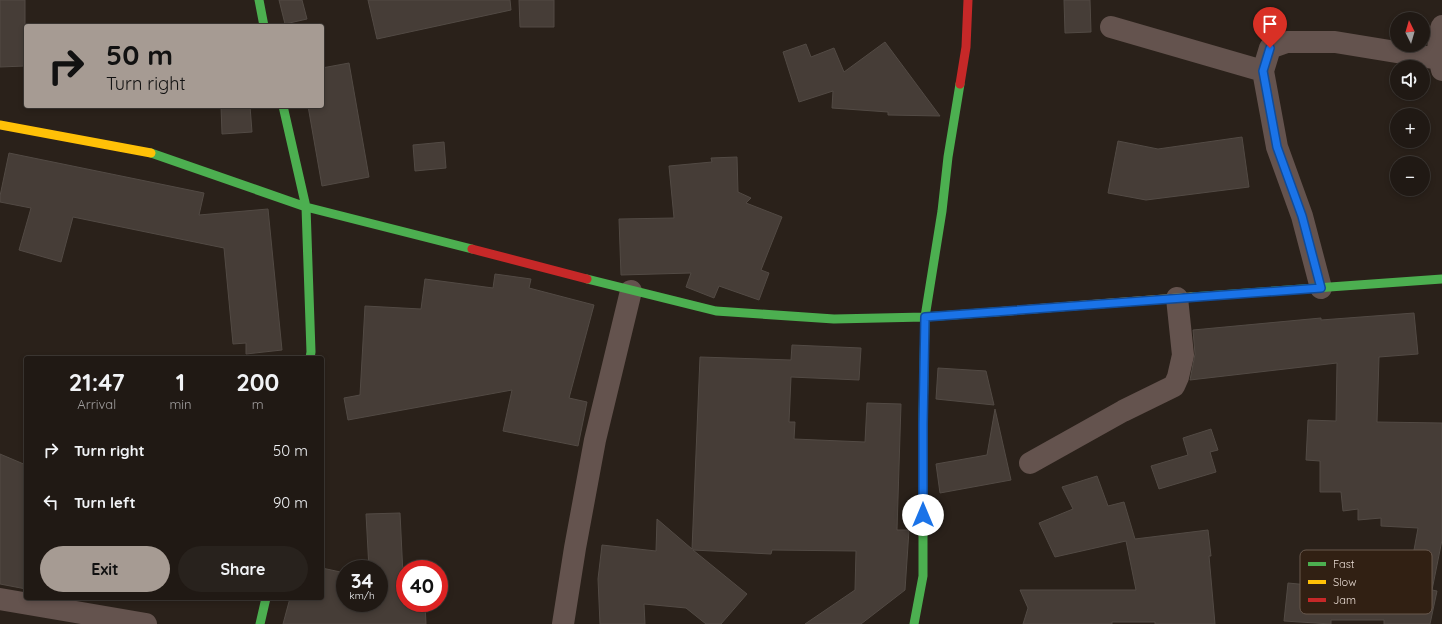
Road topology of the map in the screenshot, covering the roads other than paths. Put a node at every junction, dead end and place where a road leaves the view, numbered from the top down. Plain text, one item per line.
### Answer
1 (259, 0) edge
2 (968, 0) edge
3 (264, 24) edge
4 (1442, 26) edge
5 (1111, 27) dead end
6 (1440, 65) edge
7 (1263, 71) junction
8 (284, 108) edge
9 (0, 125) edge
10 (306, 207) junction
11 (1442, 279) edge
12 (1321, 288) junction
13 (631, 291) junction
14 (1176, 298) junction
15 (925, 317) junction
16 (310, 356) edge
17 (1030, 463) dead end
18 (0, 599) edge
19 (266, 600) edge
20 (146, 624) edge
21 (260, 624) edge
22 (563, 624) edge
23 (914, 624) edge

1 - 3 street
2 - 15 street
4 - 6 street
5 - 7 street
6 - 7 street
7 - 12 street
8 - 10 street
9 - 10 street
10 - 13 street
10 - 16 street
11 - 12 street
12 - 14 street
13 - 15 street
13 - 22 street
14 - 15 street
14 - 17 street
15 - 23 street
18 - 20 street
19 - 21 street

